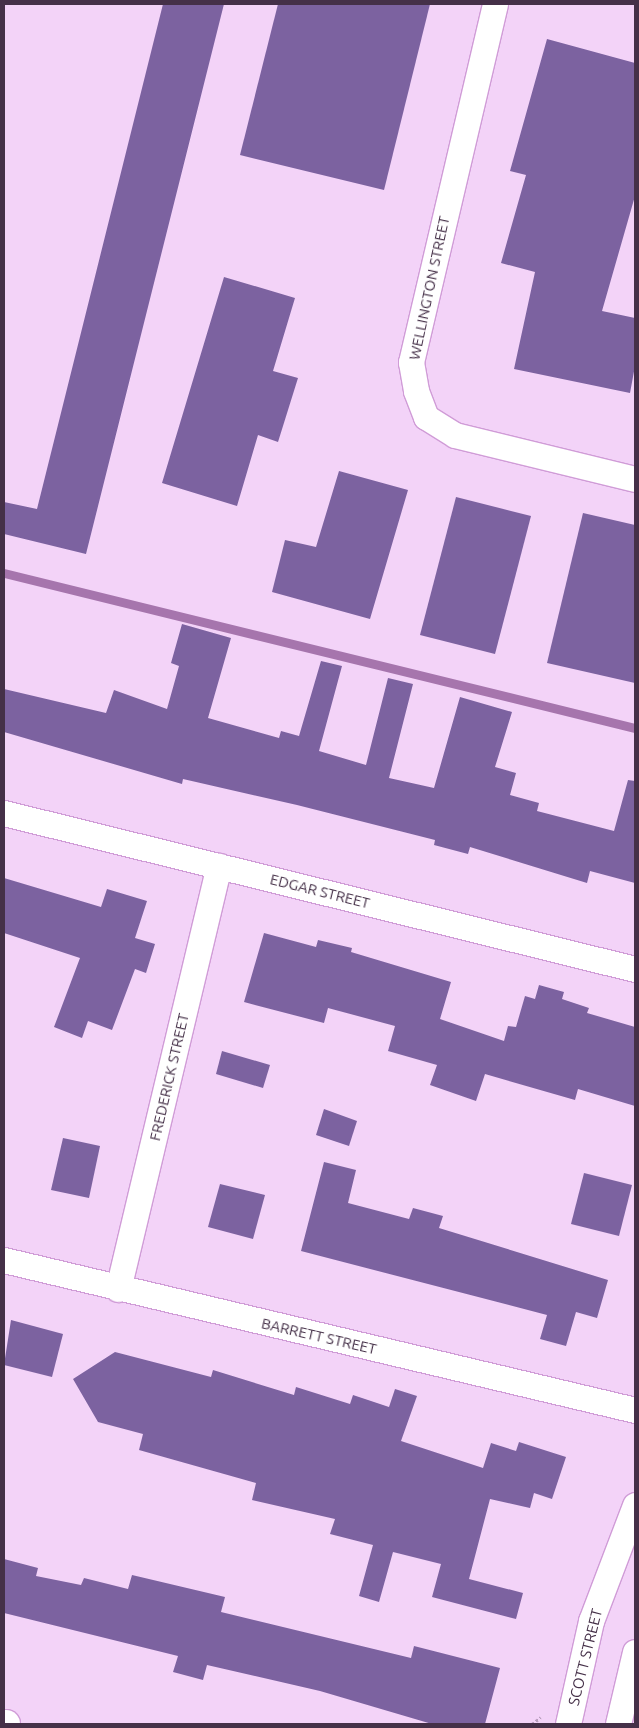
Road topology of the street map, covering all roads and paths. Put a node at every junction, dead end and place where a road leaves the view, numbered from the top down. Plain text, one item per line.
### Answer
1 (495, 4) edge
2 (635, 479) edge
3 (4, 813) edge
4 (219, 866) junction
5 (635, 969) edge
6 (4, 1260) edge
7 (118, 1289) junction
8 (635, 1410) edge
9 (635, 1505) edge
10 (635, 1652) edge
11 (568, 1724) edge
12 (618, 1724) edge

1 - 2 street, WELLINGTON STREET
3 - 4 street, EDGAR STREET
4 - 5 street, EDGAR STREET
4 - 7 street, FREDERICK STREET
6 - 7 street, BARRETT STREET
7 - 8 street, BARRETT STREET
9 - 11 street, SCOTT STREET
10 - 12 street

